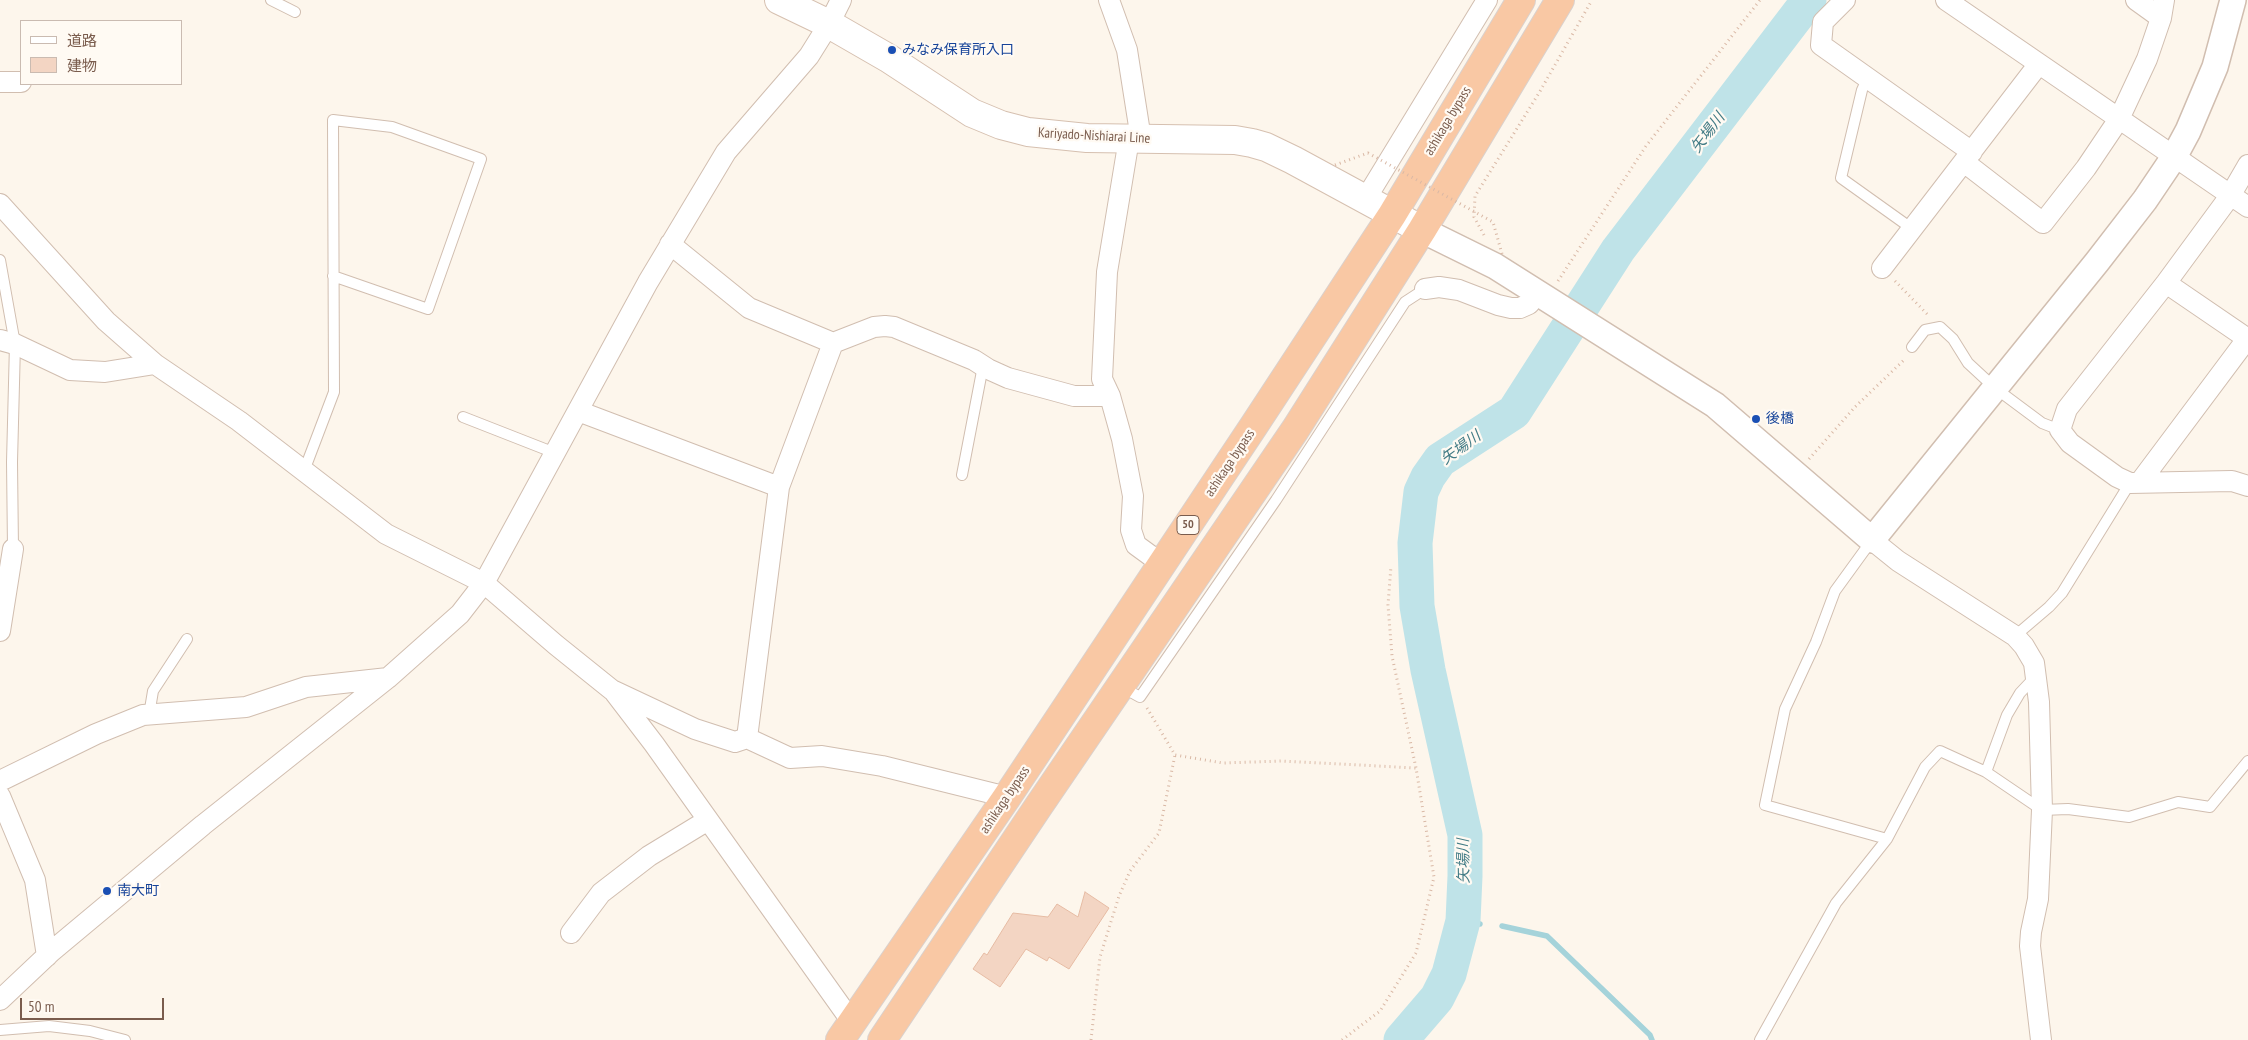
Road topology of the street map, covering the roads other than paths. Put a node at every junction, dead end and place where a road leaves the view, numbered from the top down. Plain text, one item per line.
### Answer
1 (271, 0) edge
2 (779, 0) edge
3 (841, 0) edge
4 (1109, 0) edge
5 (1487, 0) edge
6 (1521, 0) edge
7 (1560, 0) edge
8 (1845, 0) edge
9 (1946, 0) edge
10 (2136, 0) edge
11 (2233, 0) edge
12 (2162, 9) edge
13 (295, 12) dead end
14 (829, 24) junction
15 (2038, 65) junction
16 (1868, 77) junction
17 (0, 82) edge
18 (20, 82) edge
19 (2119, 119) junction
20 (1135, 139) junction
21 (1968, 157) junction
22 (2174, 157) junction
23 (2248, 165) edge
24 (2230, 196) junction
25 (1365, 200) junction
26 (0, 204) edge
27 (2248, 207) edge
28 (1392, 215) junction
29 (1911, 228) junction
30 (1422, 230) junction
31 (670, 244) junction
32 (0, 260) edge
33 (1882, 268) road end
34 (333, 276) junction
35 (2166, 283) junction
36 (1425, 289) joint
37 (1547, 299) junction
38 (2248, 339) edge
39 (7, 342) edge
40 (833, 343) junction
41 (1912, 347) road end
42 (156, 364) junction
43 (983, 366) junction
44 (1995, 388) junction
45 (1110, 396) junction
46 (578, 411) junction
47 (463, 417) dead end
48 (2060, 430) junction
49 (556, 453) junction
50 (304, 471) junction
51 (962, 475) dead end
52 (2135, 482) junction
53 (2248, 486) edge
54 (778, 487) junction
55 (1872, 540) junction
56 (13, 549) joint
57 (1162, 564) junction
58 (484, 582) junction
59 (0, 631) edge
60 (2015, 636) junction
61 (187, 640) dead end
62 (2037, 676) junction
63 (388, 678) junction
64 (612, 690) junction
65 (1130, 691) junction
66 (149, 715) junction
67 (747, 738) junction
68 (2248, 761) edge
69 (1986, 772) junction
70 (0, 781) edge
71 (0, 796) edge
72 (1007, 798) junction
73 (2042, 810) junction
74 (708, 820) junction
75 (1887, 839) junction
76 (571, 933) dead end
77 (47, 956) junction
78 (0, 1000) edge
79 (0, 1030) edge
80 (846, 1031) edge
81 (125, 1040) edge
82 (882, 1040) edge
83 (1760, 1040) edge
84 (2041, 1040) edge

1 - 13 lane
2 - 14 main road, Kariyado-Nishiarai Line
3 - 14 street
4 - 20 street
5 - 25 street
6 - 28 highway, ashikaga bypass / 50
7 - 30 highway, 50
8 - 16 street
9 - 15 street
10 - 12 street
11 - 22 street
12 - 19 street
14 - 20 main road, Kariyado-Nishiarai Line
14 - 31 street
15 - 19 street
15 - 21 street
16 - 21 street
16 - 29 lane
17 - 18 street
19 - 21 street
19 - 22 street
20 - 25 main road, Kariyado-Nishiarai Line
20 - 45 street
21 - 29 street
22 - 24 street
22 - 44 street
23 - 24 street
24 - 27 street
24 - 35 street
25 - 28 main road, Kariyado-Nishiarai Line
26 - 42 street
28 - 30 main road, Kariyado-Nishiarai Line
28 - 57 highway, ashikaga bypass / 50
29 - 33 street
30 - 37 street
30 - 65 highway, 50
31 - 40 street
31 - 46 street
32 - 39 lane
34 - 34 lane
34 - 50 lane
35 - 38 street
35 - 48 street
36 - 37 street
36 - 65 lane
37 - 55 street
38 - 52 street
39 - 42 street
39 - 56 lane
40 - 43 street
40 - 54 street
41 - 44 lane
42 - 50 street
43 - 45 street
43 - 51 lane
44 - 48 lane
44 - 55 street
45 - 57 street
46 - 49 street
46 - 54 street
47 - 49 lane
48 - 52 street
49 - 58 street
50 - 58 street
52 - 53 street
52 - 60 lane
54 - 67 street
55 - 60 street
55 - 75 lane
56 - 59 street
57 - 72 highway, ashikaga bypass / 50
58 - 63 street
58 - 64 street
60 - 62 street
61 - 66 lane
62 - 69 lane
62 - 73 street
63 - 66 street
63 - 77 street
64 - 67 street
64 - 74 street
65 - 82 highway, 50
66 - 70 street
67 - 72 street
68 - 73 lane
69 - 73 lane
69 - 75 lane
71 - 77 street
72 - 80 highway, ashikaga bypass / 50
73 - 84 street
74 - 76 street
74 - 80 street
75 - 83 lane
77 - 78 street
79 - 81 lane

